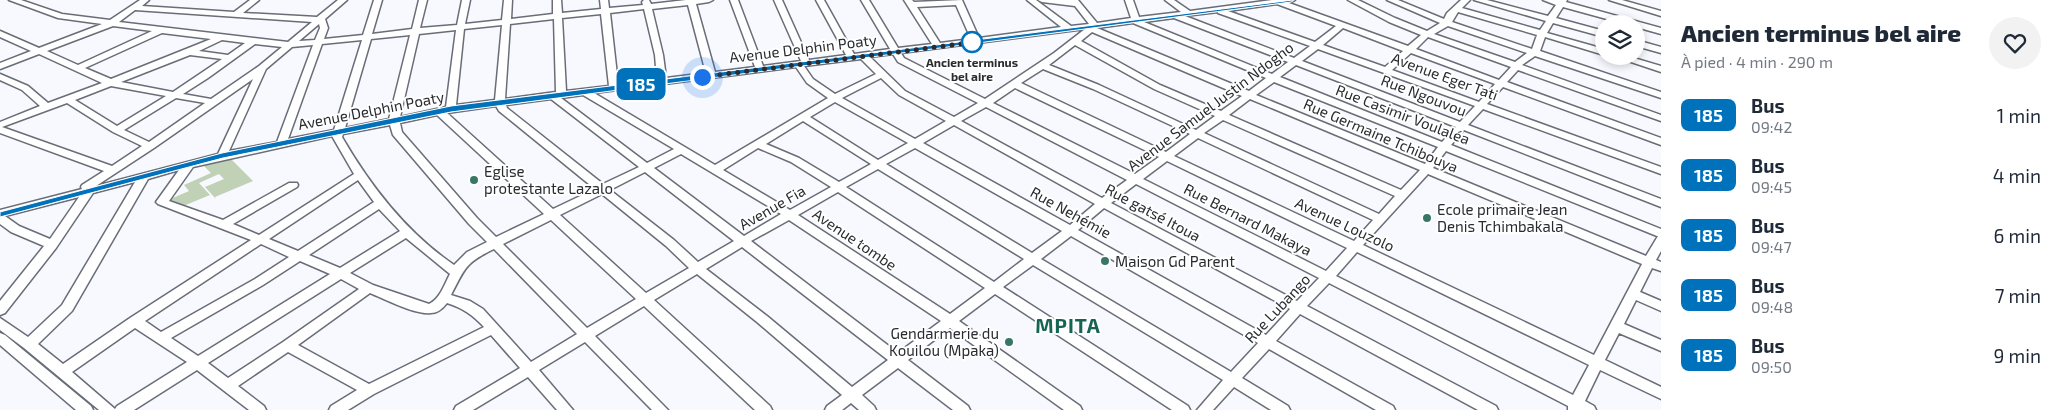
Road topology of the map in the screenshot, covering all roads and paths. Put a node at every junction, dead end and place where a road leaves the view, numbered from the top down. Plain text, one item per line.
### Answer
1 (13, 0) edge
2 (145, 0) edge
3 (255, 0) edge
4 (342, 0) edge
5 (378, 0) edge
6 (423, 0) edge
7 (466, 0) edge
8 (508, 0) edge
9 (557, 0) edge
10 (604, 0) edge
11 (708, 0) edge
12 (734, 0) edge
13 (778, 0) edge
14 (820, 0) edge
15 (865, 0) edge
16 (1031, 0) edge
17 (1042, 0) edge
18 (1129, 0) edge
19 (1169, 0) edge
20 (1276, 0) edge
21 (1291, 0) edge
22 (1352, 0) edge
23 (1391, 0) edge
24 (1466, 0) edge
25 (1478, 0) edge
26 (1547, 0) edge
27 (1613, 0) edge
28 (691, 1) edge
29 (959, 1) edge
30 (910, 2) edge
31 (1076, 2) edge
32 (1562, 2) edge
33 (646, 4) edge
34 (135, 8) junction
35 (1456, 9) junction
36 (1218, 10) junction
37 (605, 11) junction
38 (236, 14) junction
39 (1189, 14) junction
40 (1661, 14) edge
41 (1606, 15) edge
42 (558, 16) junction
43 (1175, 16) junction
44 (320, 20) junction
45 (1552, 20) junction
46 (1136, 21) junction
47 (506, 23) junction
48 (1447, 23) junction
49 (110, 24) junction
50 (1342, 25) junction
51 (1645, 27) edge
52 (460, 28) junction
53 (1093, 28) junction
54 (1069, 29) junction
55 (161, 30) junction
56 (1661, 31) edge
57 (416, 32) junction
58 (1595, 32) edge
59 (0, 34) edge
60 (1427, 34) junction
61 (1541, 35) junction
62 (366, 37) junction
63 (220, 38) junction
64 (1074, 41) junction
65 (252, 42) junction
66 (319, 42) junction
67 (976, 42) junction
68 (290, 45) junction
69 (938, 46) junction
70 (1318, 46) junction
71 (1645, 46) edge
72 (1410, 49) junction
73 (1595, 50) edge
74 (1661, 50) edge
75 (37, 52) junction
76 (189, 52) junction
77 (896, 52) junction
78 (1535, 52) junction
79 (857, 57) junction
80 (230, 58) junction
81 (1293, 62) junction
82 (802, 63) junction
83 (1042, 64) junction
84 (1645, 64) edge
85 (0, 66) edge
86 (1518, 66) junction
87 (262, 68) junction
88 (76, 69) junction
89 (760, 69) junction
90 (1661, 69) edge
91 (1386, 70) junction
92 (711, 75) junction
93 (881, 75) junction
94 (0, 77) edge
95 (1272, 78) junction
96 (662, 82) junction
97 (110, 83) junction
98 (1501, 83) junction
99 (1015, 84) junction
100 (614, 87) junction
101 (584, 91) junction
102 (556, 94) junction
103 (1661, 94) edge
104 (176, 95) junction
105 (1248, 96) junction
106 (835, 98) junction
107 (67, 99) junction
108 (212, 102) junction
109 (500, 102) junction
110 (986, 103) junction
111 (1481, 105) junction
112 (47, 107) junction
113 (445, 110) junction
114 (1221, 116) junction
115 (803, 117) junction
116 (1661, 118) edge
117 (394, 120) junction
118 (954, 122) junction
119 (0, 125) edge
120 (1463, 126) junction
121 (0, 130) edge
122 (117, 130) junction
123 (338, 131) junction
124 (1196, 135) junction
125 (917, 142) junction
126 (1661, 142) edge
127 (282, 143) junction
128 (757, 144) junction
129 (150, 146) junction
130 (1444, 146) junction
131 (681, 150) junction
132 (222, 156) junction
133 (1167, 157) junction
134 (190, 163) junction
135 (878, 165) junction
136 (647, 167) junction
137 (113, 170) junction
138 (715, 170) junction
139 (1426, 170) junction
140 (1661, 171) edge
141 (145, 175) junction
142 (359, 175) junction
143 (1136, 179) junction
144 (293, 185) dead end
145 (839, 187) junction
146 (90, 189) junction
147 (602, 190) junction
148 (77, 192) junction
149 (1402, 195) junction
150 (1103, 203) junction
151 (1661, 203) edge
152 (379, 204) junction
153 (0, 214) edge
154 (789, 214) junction
155 (551, 215) junction
156 (0, 218) edge
157 (1380, 219) junction
158 (224, 224) junction
159 (1071, 230) junction
160 (407, 232) junction
161 (1661, 233) edge
162 (260, 239) junction
163 (1661, 239) edge
164 (743, 241) junction
165 (494, 243) junction
166 (52, 244) junction
167 (1355, 246) junction
168 (298, 257) junction
169 (1033, 258) junction
170 (1655, 264) edge
171 (696, 268) junction
172 (339, 273) junction
173 (457, 273) junction
174 (1326, 276) junction
175 (994, 287) junction
176 (369, 288) junction
177 (1633, 294) junction
178 (444, 297) junction
179 (645, 300) junction
180 (1661, 306) edge
181 (1297, 308) junction
182 (0, 310) edge
183 (135, 320) junction
184 (950, 321) junction
185 (0, 323) edge
186 (1616, 326) junction
187 (494, 328) junction
188 (586, 336) junction
189 (0, 338) edge
190 (161, 338) junction
191 (1266, 341) junction
192 (29, 344) junction
193 (288, 346) junction
194 (1661, 346) edge
195 (899, 360) junction
196 (197, 362) junction
197 (1597, 362) junction
198 (530, 369) junction
199 (62, 372) junction
200 (1232, 379) junction
201 (227, 386) junction
202 (369, 390) junction
203 (1661, 393) edge
204 (851, 396) junction
205 (1575, 407) edge
206 (86, 410) edge
207 (109, 410) edge
208 (122, 410) edge
209 (259, 410) edge
210 (336, 410) edge
211 (462, 410) edge
212 (566, 410) edge
213 (661, 410) edge
214 (765, 410) edge
215 (832, 410) edge
216 (869, 410) edge
217 (963, 410) edge
218 (1076, 410) edge
219 (1183, 410) edge
220 (1204, 410) edge
221 (1282, 410) edge
222 (1388, 410) edge
223 (1491, 410) edge
224 (1590, 410) edge

1 - 49 street
2 - 34 street
3 - 38 street
4 - 44 street
5 - 62 street
6 - 57 street
7 - 52 street
8 - 47 street
9 - 42 street
10 - 37 street
11 - 28 street
12 - 89 street
13 - 82 street, Rue Nehémie
14 - 79 street, Rue gatsé Itoua
15 - 77 street
16 - 54 street
17 - 31 street
18 - 46 street
19 - 39 street
20 - 21 street, Avenue Delphin Poaty
20 - 36 street, Avenue Delphin Poaty
20 - 50 street
22 - 60 street
23 - 48 street
24 - 35 street
25 - 45 street
26 - 32 street
27 - 40 street
28 - 33 street
28 - 92 street
29 - 30 street
29 - 67 street
30 - 69 street
31 - 53 street
32 - 41 street
32 - 45 street
33 - 37 street
33 - 96 street
34 - 38 street
34 - 49 street
35 - 48 street
35 - 61 street
36 - 39 street, Avenue Delphin Poaty
36 - 70 street, Avenue Eger Tati
37 - 42 street
37 - 100 street
38 - 44 street
39 - 43 street, Avenue Delphin Poaty
42 - 47 street
42 - 102 street
43 - 46 street, Avenue Delphin Poaty
43 - 81 street, Rue Ngouvou
44 - 66 street
44 - 68 street
45 - 58 street
45 - 61 street
46 - 53 street, Avenue Delphin Poaty
46 - 95 street, Rue Casimir Voulaléa
47 - 52 street
47 - 109 street
48 - 60 street
48 - 78 street
49 - 55 street
49 - 75 street
50 - 70 street, Avenue Samuel Justin Ndogho
50 - 72 street
51 - 56 street
52 - 57 street
52 - 113 street
53 - 54 street, Avenue Delphin Poaty
53 - 64 street, Avenue Fia
53 - 105 street, Rue Germaine Tchibouya
54 - 67 street, Avenue Delphin Poaty
55 - 63 street
55 - 88 street
57 - 62 street
57 - 117 street
59 - 75 street
60 - 72 street
60 - 86 street
61 - 73 street
61 - 78 street
62 - 66 street
62 - 123 street
63 - 65 street
63 - 76 street
64 - 83 street, Avenue Fia
64 - 114 street
65 - 68 street
65 - 80 street
66 - 68 street
66 - 127 street
67 - 69 street, Avenue Delphin Poaty
68 - 87 street
69 - 77 street, Avenue Delphin Poaty
70 - 81 street, Avenue Samuel Justin Ndogho
70 - 91 street, Avenue Eger Tati
71 - 74 street
72 - 91 street
72 - 98 street
75 - 85 street
75 - 88 street
76 - 80 street
76 - 97 street
77 - 79 street, Avenue Delphin Poaty
77 - 110 street, Rue Bernard Makaya
78 - 86 street, Rue Lubango
78 - 103 street
79 - 82 street, Avenue Delphin Poaty
79 - 93 street, Rue gatsé Itoua
80 - 104 street
81 - 95 street, Avenue Samuel Justin Ndogho
81 - 120 street, Rue Ngouvou
82 - 89 street, Avenue Delphin Poaty
82 - 106 street, Rue Nehémie
83 - 99 street, Avenue Fia
83 - 124 street
84 - 90 street
86 - 98 street, Rue Lubango
86 - 116 street
87 - 108 street
87 - 132 street
88 - 97 street
89 - 92 street, Avenue Delphin Poaty
91 - 111 street, Avenue Eger Tati
92 - 96 street, Avenue Delphin Poaty
93 - 106 street
93 - 118 street, Rue gatsé Itoua
94 - 112 street
95 - 105 street, Avenue Samuel Justin Ndogho
95 - 130 street, Rue Casimir Voulaléa
96 - 100 street, Avenue Delphin Poaty
97 - 104 street
97 - 107 street
98 - 111 street, Rue Lubango
98 - 126 street
99 - 110 street, Avenue Fia
99 - 133 street, Avenue Louzolo
100 - 101 street, Avenue Delphin Poaty
101 - 102 street, Avenue Delphin Poaty
101 - 131 street, Avenue tombe
102 - 109 street, Avenue Delphin Poaty
102 - 136 street
104 - 108 street
104 - 122 street
105 - 114 street, Avenue Samuel Justin Ndogho
105 - 139 street, Rue Germaine Tchibouya
106 - 115 street
106 - 125 street, Rue Nehémie
107 - 112 street
107 - 122 street
108 - 129 street
109 - 113 street, Avenue Delphin Poaty
109 - 147 street
110 - 118 street, Avenue Fia
110 - 143 street, Rue Bernard Makaya
111 - 120 street, Rue Lubango
111 - 140 street, Avenue Eger Tati
112 - 119 street
113 - 117 street, Avenue Delphin Poaty
113 - 155 street
114 - 124 street, Avenue Samuel Justin Ndogho
114 - 149 street
115 - 128 street
115 - 135 street
117 - 123 street, Avenue Delphin Poaty
117 - 165 street
118 - 125 street, Avenue Fia
118 - 150 street, Rue gatsé Itoua
120 - 130 street, Rue Lubango
120 - 151 street, Rue Ngouvou
121 - 137 street
122 - 129 street
123 - 127 street, Avenue Delphin Poaty
123 - 142 street
124 - 133 street, Avenue Samuel Justin Ndogho
124 - 157 street
125 - 135 street, Avenue Fia
125 - 159 street, Rue Nehémie
127 - 132 street, Avenue Delphin Poaty
128 - 138 street
128 - 145 street
129 - 137 street
130 - 139 street, Rue Lubango
130 - 161 street, Rue Casimir Voulaléa
131 - 136 street
131 - 138 street, Avenue tombe
132 - 134 street, Avenue Delphin Poaty
133 - 143 street, Avenue Samuel Justin Ndogho
133 - 167 street, Avenue Louzolo
134 - 141 street, Avenue Delphin Poaty
134 - 158 street
135 - 145 street, Avenue Fia
135 - 169 street
136 - 147 street
136 - 164 street
137 - 148 street
138 - 154 street, Avenue tombe
139 - 149 street, Rue Lubango
139 - 170 street, Rue Germaine Tchibouya
141 - 146 street, Avenue Delphin Poaty
141 - 192 street
142 - 152 street
142 - 162 street
143 - 150 street, Avenue Samuel Justin Ndogho
143 - 174 street, Rue Bernard Makaya
144 - 158 street
145 - 154 street, Avenue Fia
145 - 175 street
146 - 148 street, Avenue Delphin Poaty
146 - 166 street
147 - 155 street
147 - 171 street
148 - 153 street, Avenue Delphin Poaty
149 - 157 street, Rue Lubango
150 - 159 street, Avenue Samuel Justin Ndogho
150 - 181 street, Rue gatsé Itoua
152 - 160 street
152 - 168 street
154 - 164 street, Avenue Fia
154 - 184 street, Avenue tombe
155 - 165 street
155 - 179 street
156 - 166 street
157 - 167 street, Rue Lubango
158 - 162 street
159 - 169 street, Avenue Samuel Justin Ndogho
159 - 191 street, Rue Nehémie
160 - 172 street
160 - 173 street
162 - 168 street
162 - 183 street
163 - 170 street
164 - 171 street, Avenue Fia
164 - 195 street
165 - 173 street
165 - 188 street
166 - 182 street
167 - 174 street, Rue Lubango
167 - 197 street, Avenue Louzolo
168 - 172 street
168 - 190 street
169 - 175 street, Avenue Samuel Justin Ndogho
169 - 200 street
170 - 177 street
171 - 179 street, Avenue Fia
171 - 204 street
172 - 176 street
172 - 196 street
173 - 178 street
174 - 181 street, Rue Lubango
174 - 205 street, Rue Bernard Makaya
175 - 184 street, Avenue Samuel Justin Ndogho
175 - 219 street
176 - 178 street
176 - 193 street
177 - 180 street
177 - 186 street
178 - 187 street
179 - 188 street, Avenue Fia
179 - 214 street
181 - 191 street, Rue Lubango
181 - 223 street, Rue gatsé Itoua
183 - 190 street
183 - 199 street
184 - 195 street, Avenue Samuel Justin Ndogho
184 - 218 street, Avenue tombe
185 - 192 street
186 - 194 street
186 - 197 street
187 - 198 street
187 - 202 street
188 - 198 street, Avenue Fia
188 - 213 street
189 - 206 street
190 - 196 street
191 - 200 street, Rue Lubango
191 - 222 street, Rue Nehémie
192 - 199 street
193 - 201 street
193 - 202 street
195 - 204 street, Avenue Samuel Justin Ndogho
195 - 217 street
196 - 201 street
196 - 208 street
197 - 203 street, Avenue Louzolo
197 - 205 street
198 - 211 street, Avenue Fia
198 - 212 street
199 - 207 street
200 - 220 street, Rue Lubango
200 - 221 street
201 - 209 street
202 - 210 street
204 - 215 street, Avenue Samuel Justin Ndogho
204 - 216 street
205 - 224 street, Rue Bernard Makaya

